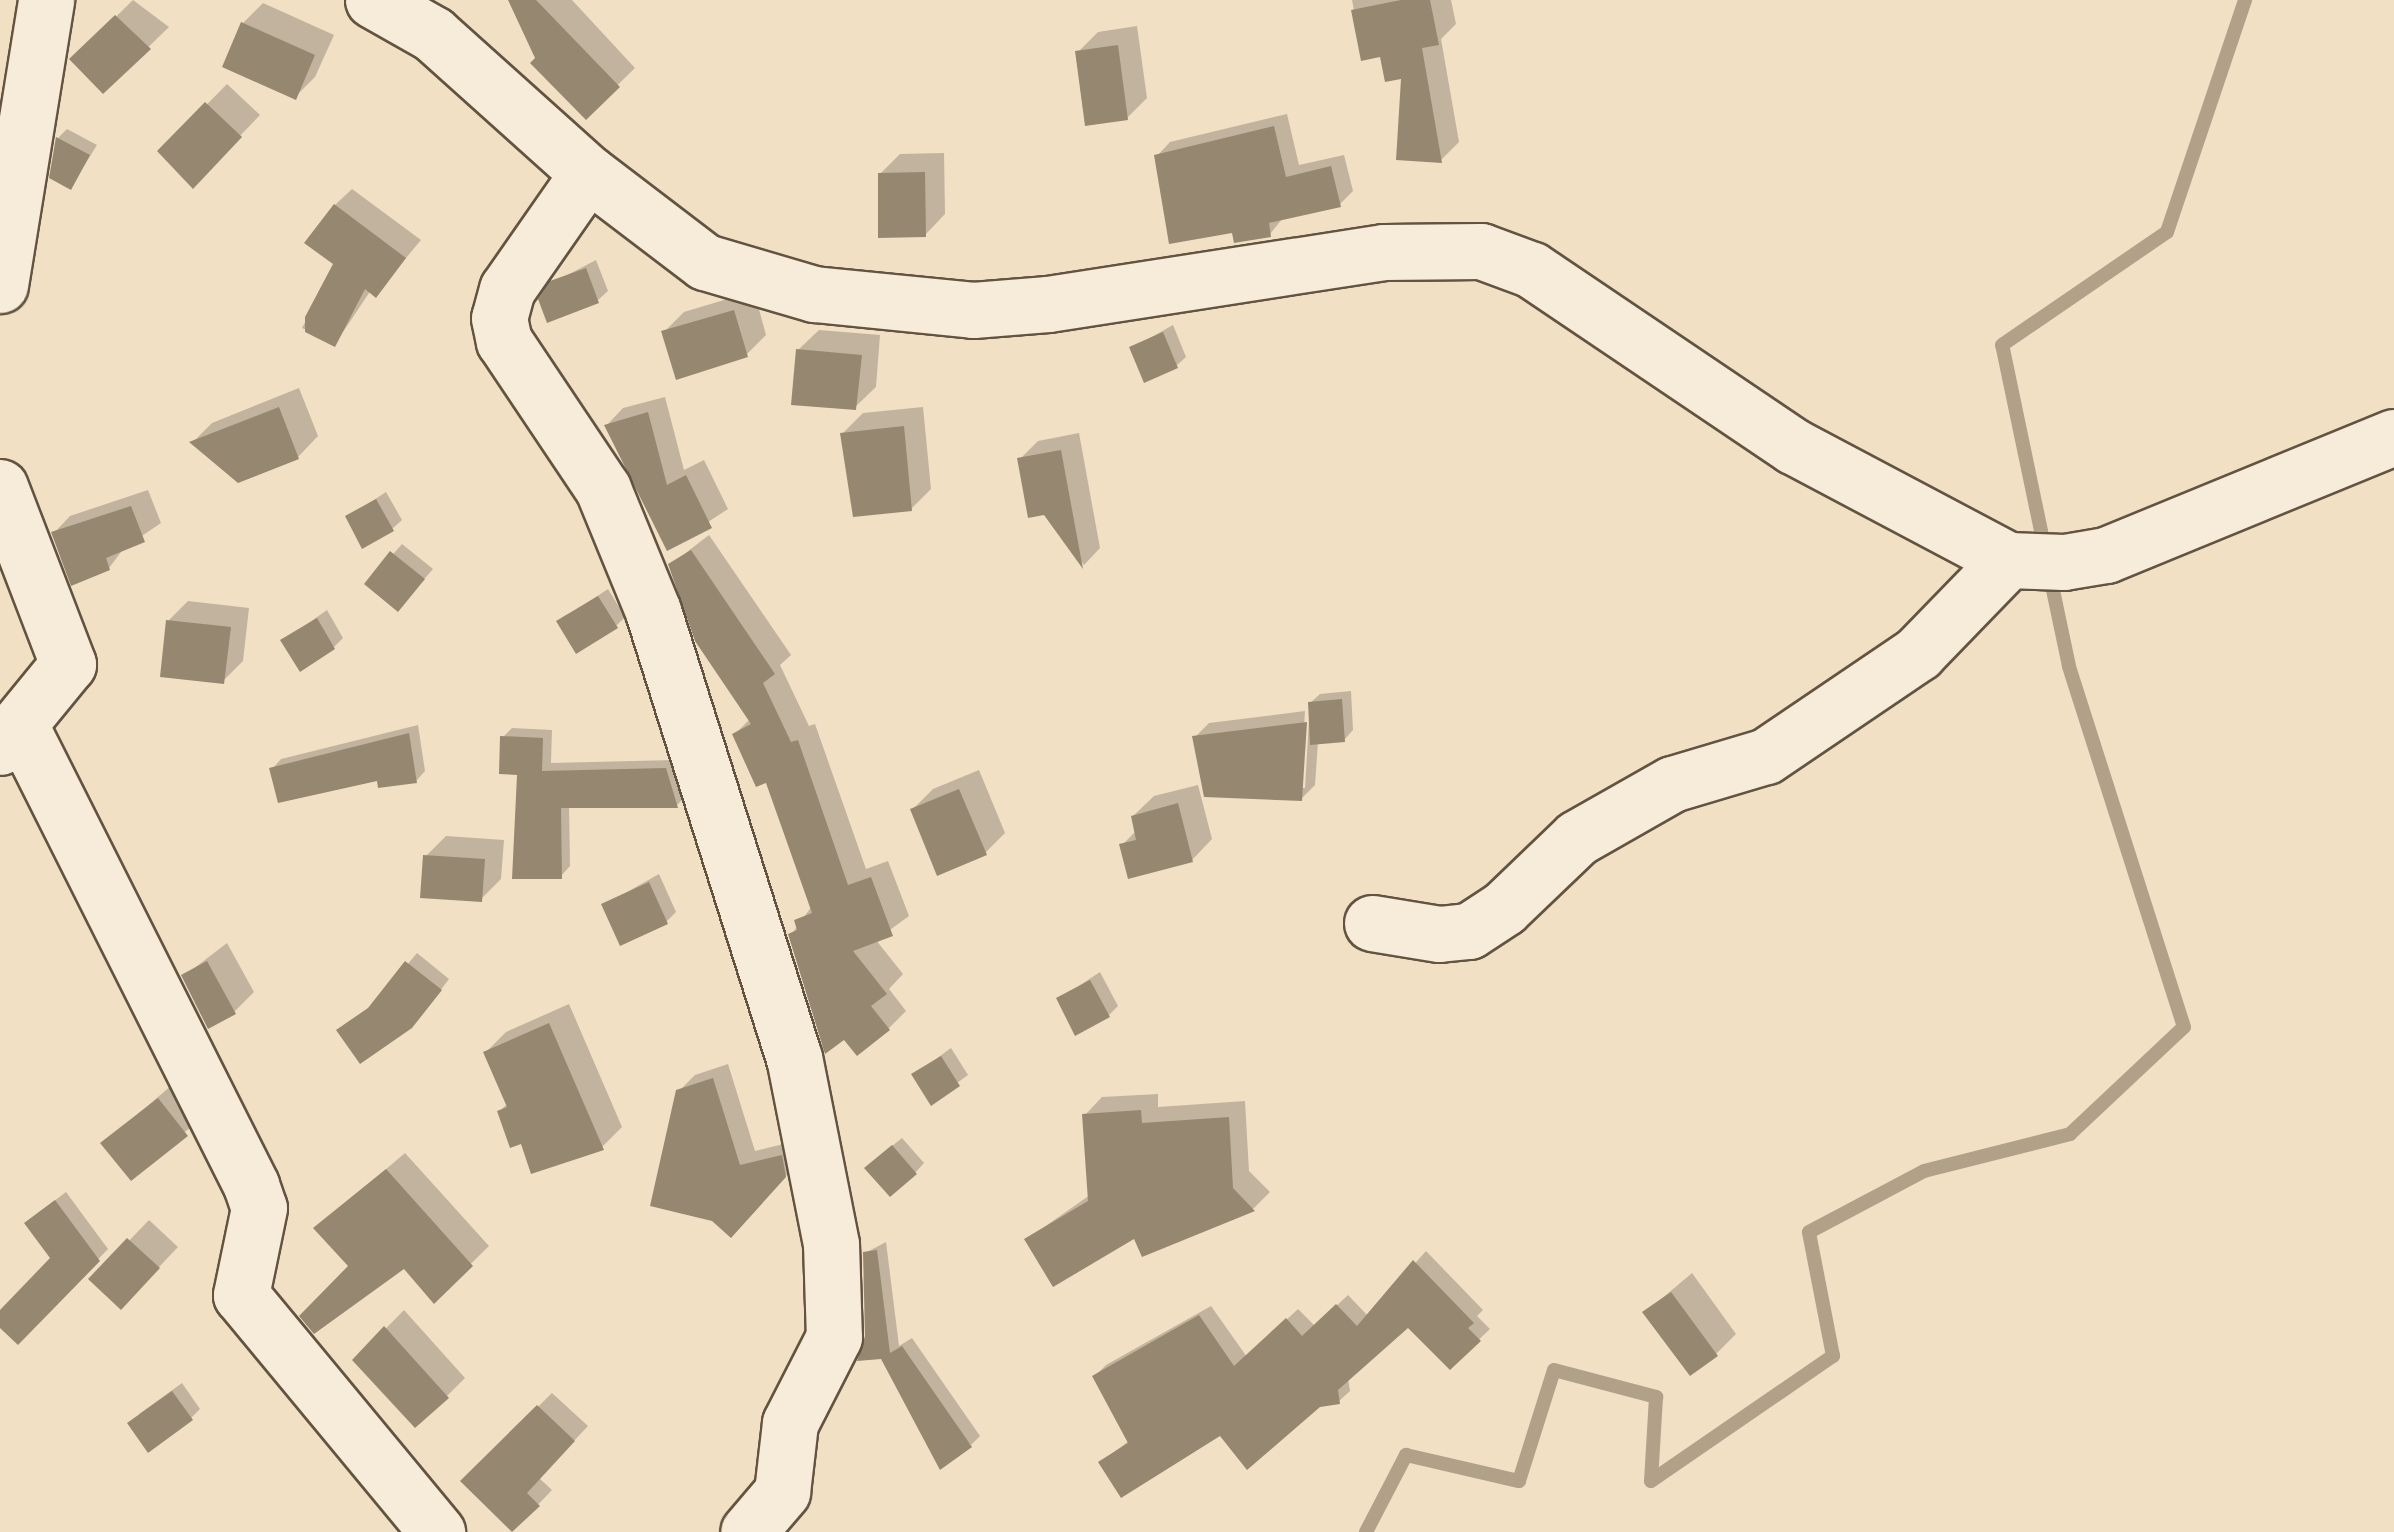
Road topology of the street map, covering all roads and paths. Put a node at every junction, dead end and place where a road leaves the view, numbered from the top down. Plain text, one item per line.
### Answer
1 (46, 0) edge
2 (373, 0) edge
3 (588, 173) junction
4 (0, 286) edge
5 (2394, 437) edge
6 (0, 487) edge
7 (2008, 560) junction
8 (10, 737) edge
9 (1372, 923) dead end
10 (437, 1532) edge
11 (748, 1532) edge

1 - 4 street
2 - 3 street
3 - 7 street
3 - 11 street
5 - 7 street
6 - 8 street
7 - 9 street
8 - 10 street

